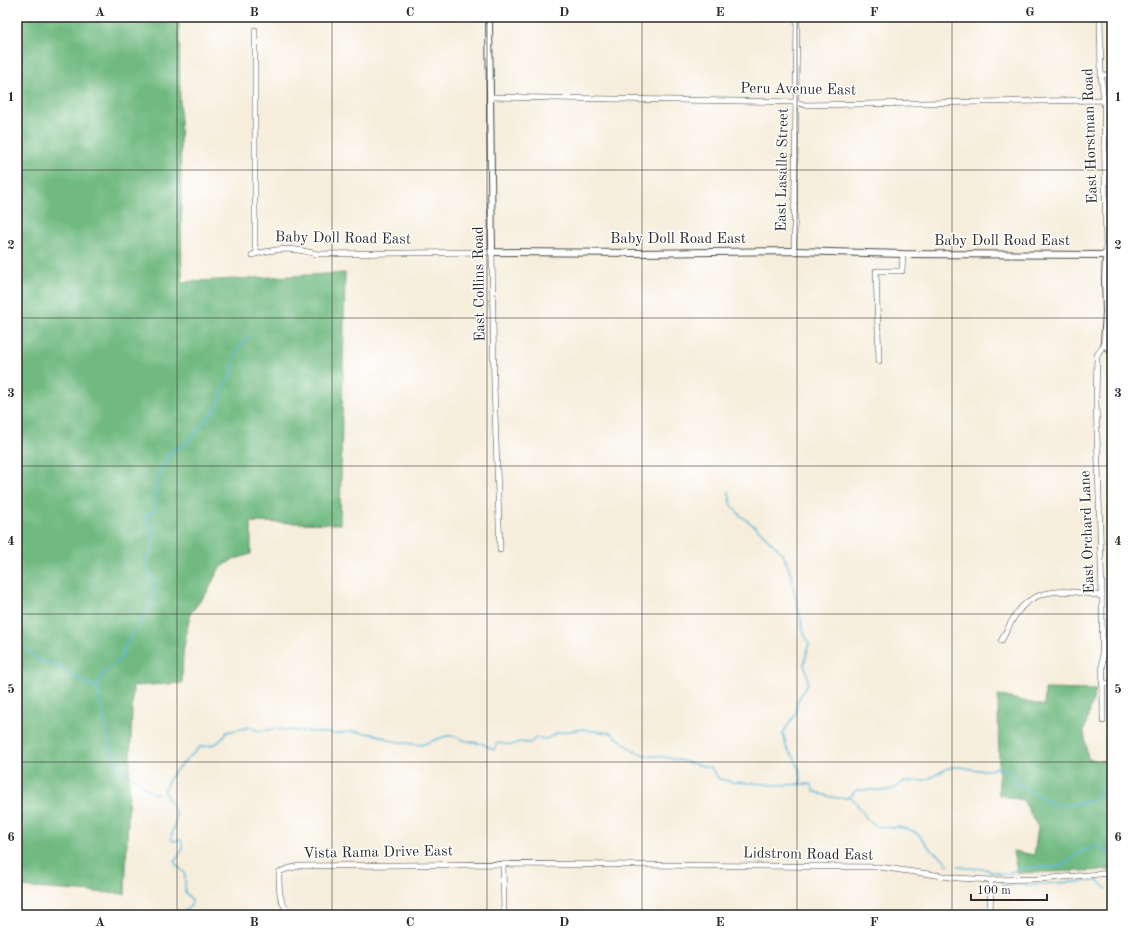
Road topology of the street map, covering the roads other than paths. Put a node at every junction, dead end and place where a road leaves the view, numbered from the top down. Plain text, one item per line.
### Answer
1 (489, 17) edge
2 (797, 17) edge
3 (1100, 17) edge
4 (255, 30) dead end
5 (1101, 75) junction
6 (1112, 75) edge
7 (491, 97) junction
8 (1104, 100) junction
9 (796, 102) junction
10 (794, 251) junction
11 (492, 252) junction
12 (902, 254) junction
13 (1109, 255) edge
14 (1104, 344) junction
15 (1112, 352) edge
16 (879, 361) dead end
17 (500, 550) dead end
18 (1102, 596) junction
19 (1001, 642) dead end
20 (1102, 683) junction
21 (1112, 683) edge
22 (1103, 721) dead end
23 (503, 864) junction
24 (1112, 873) edge
25 (991, 880) junction
26 (293, 915) edge
27 (504, 915) edge
28 (990, 915) edge
29 (1025, 915) edge
30 (1067, 915) edge

1 - 7 street, East Collins Road
2 - 9 street, East Lasalle Street
3 - 5 street, East Horstman Road
4 - 11 street, Baby Doll Road East
5 - 6 street
5 - 8 street, East Horstman Road
7 - 9 street, Peru Avenue East
7 - 11 street, East Collins Road
8 - 9 street, Peru Avenue East
8 - 13 street, East Horstman Road
9 - 10 street, East Lasalle Street
10 - 11 street, Baby Doll Road East
10 - 12 street, Baby Doll Road East
11 - 17 street, East Collins Road
12 - 13 street, Baby Doll Road East
12 - 16 street
13 - 14 street
14 - 15 street
14 - 18 street, East Orchard Lane
18 - 19 street
18 - 20 street, East Orchard Lane
20 - 21 street
20 - 22 street, East Orchard Lane
23 - 25 street, Lidstrom Road East
23 - 26 street, Vista Rama Drive East
23 - 27 street
24 - 25 street, Lidstrom Road East
25 - 28 street
29 - 30 street

